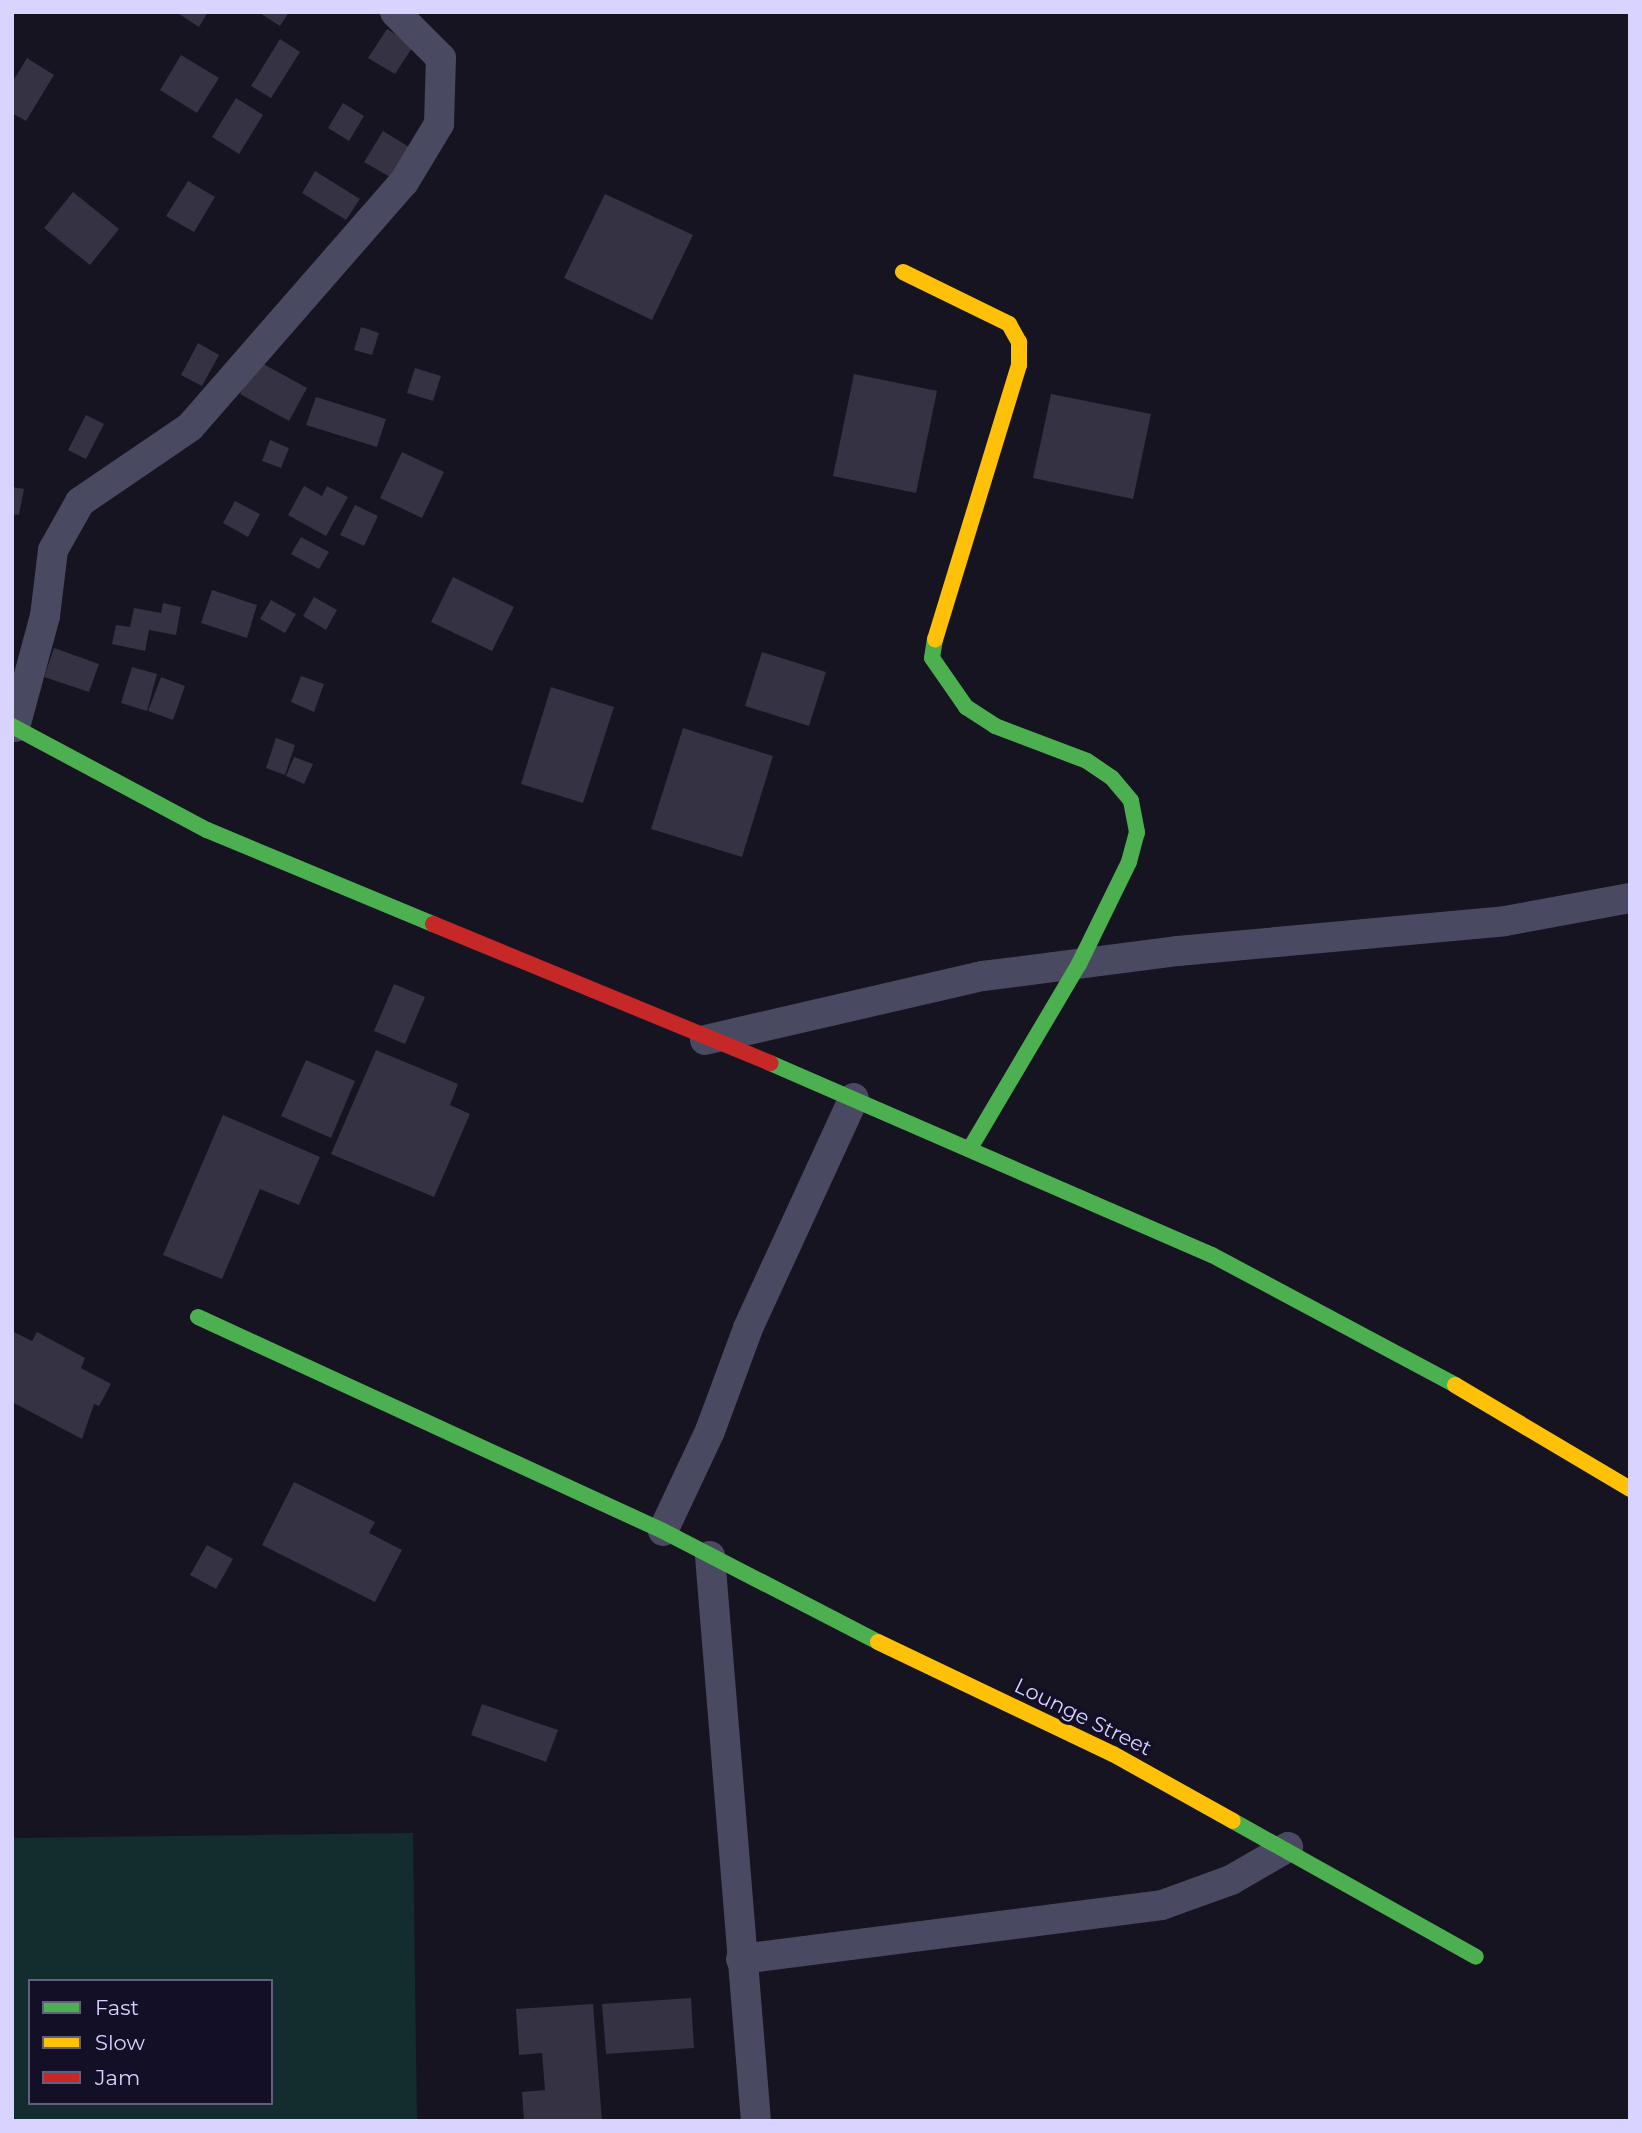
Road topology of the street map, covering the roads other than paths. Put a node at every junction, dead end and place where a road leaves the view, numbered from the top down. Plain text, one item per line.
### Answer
1 (395, 12) edge
2 (903, 272) dead end
3 (14, 727) edge
4 (1630, 898) edge
5 (1079, 964) junction
6 (705, 1040) junction
7 (854, 1098) junction
8 (970, 1148) junction
9 (198, 1317) dead end
10 (1630, 1489) edge
11 (663, 1531) junction
12 (710, 1556) junction
13 (1288, 1847) junction
14 (1476, 1957) dead end
15 (741, 1959) junction
16 (756, 2121) edge

1 - 3 street
2 - 5 street
3 - 6 street
4 - 5 street
5 - 6 street
5 - 8 street
6 - 7 street
7 - 8 street
7 - 11 street
8 - 10 street
9 - 11 street, Lounge Street
11 - 12 street, Lounge Street
12 - 13 street, Lounge Street
12 - 15 street
13 - 14 street, Lounge Street
13 - 15 street
15 - 16 street

